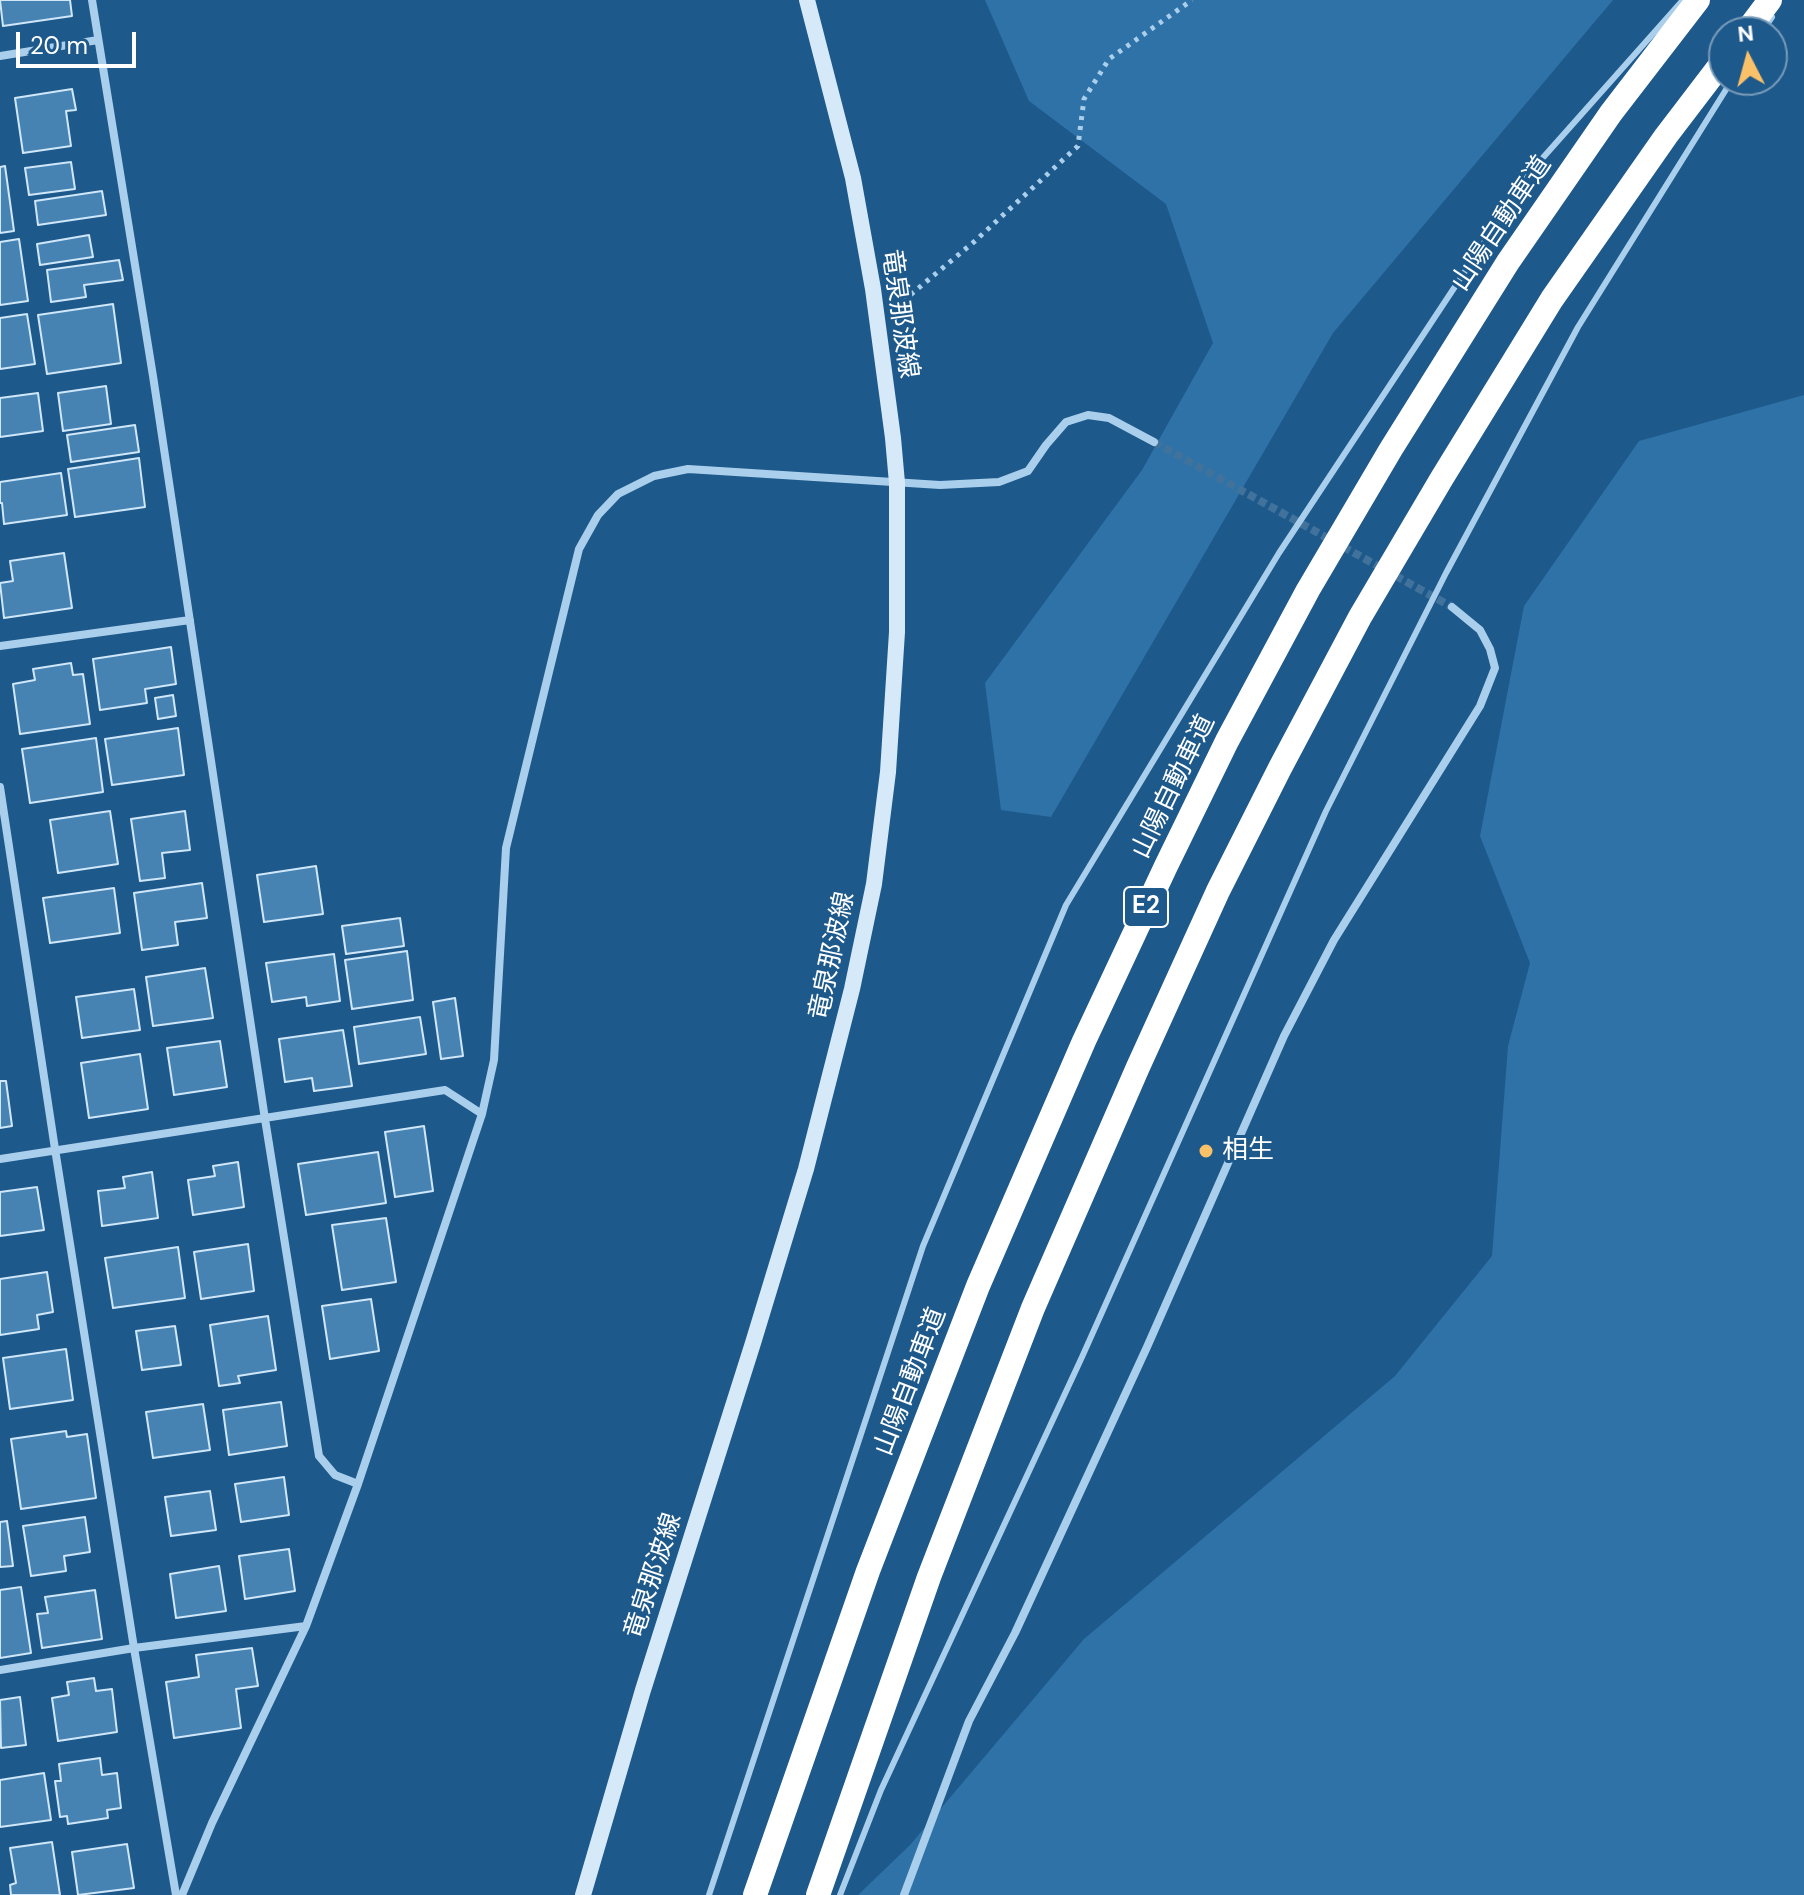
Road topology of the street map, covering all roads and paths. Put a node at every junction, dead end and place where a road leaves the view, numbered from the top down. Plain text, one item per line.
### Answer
1 (92, 0) edge
2 (807, 0) edge
3 (1192, 0) edge
4 (1683, 0) edge
5 (1698, 0) edge
6 (98, 40) junction
7 (0, 56) edge
8 (1708, 81) edge
9 (1722, 96) edge
10 (878, 322) junction
11 (1154, 442) tunnel mouth
12 (897, 483) junction
13 (1452, 607) tunnel mouth
14 (190, 620) junction
15 (0, 646) edge
16 (0, 787) edge
17 (482, 1114) junction
18 (265, 1119) junction
19 (55, 1149) junction
20 (0, 1159) edge
21 (358, 1484) junction
22 (306, 1626) junction
23 (134, 1648) junction
24 (0, 1670) edge
25 (179, 1895) edge
26 (583, 1895) edge
27 (709, 1895) edge
28 (755, 1895) edge
29 (818, 1895) edge
30 (840, 1895) edge
31 (904, 1895) edge

1 - 6 street
2 - 10 main road, 竜泉那波線
3 - 10 path
4 - 27 lane
5 - 28 highway, 山陽自動車道 / E2
6 - 7 street
6 - 14 street
8 - 29 highway, E2
9 - 30 lane
10 - 12 main road, 竜泉那波線
11 - 12 street
12 - 17 street
12 - 26 main road, 竜泉那波線
13 - 31 street
14 - 15 street
14 - 18 street
16 - 19 street
17 - 18 street
17 - 21 street
18 - 19 street
18 - 21 street
19 - 20 street
19 - 23 street
21 - 22 street
22 - 23 street
22 - 25 street
23 - 24 street
23 - 25 street

